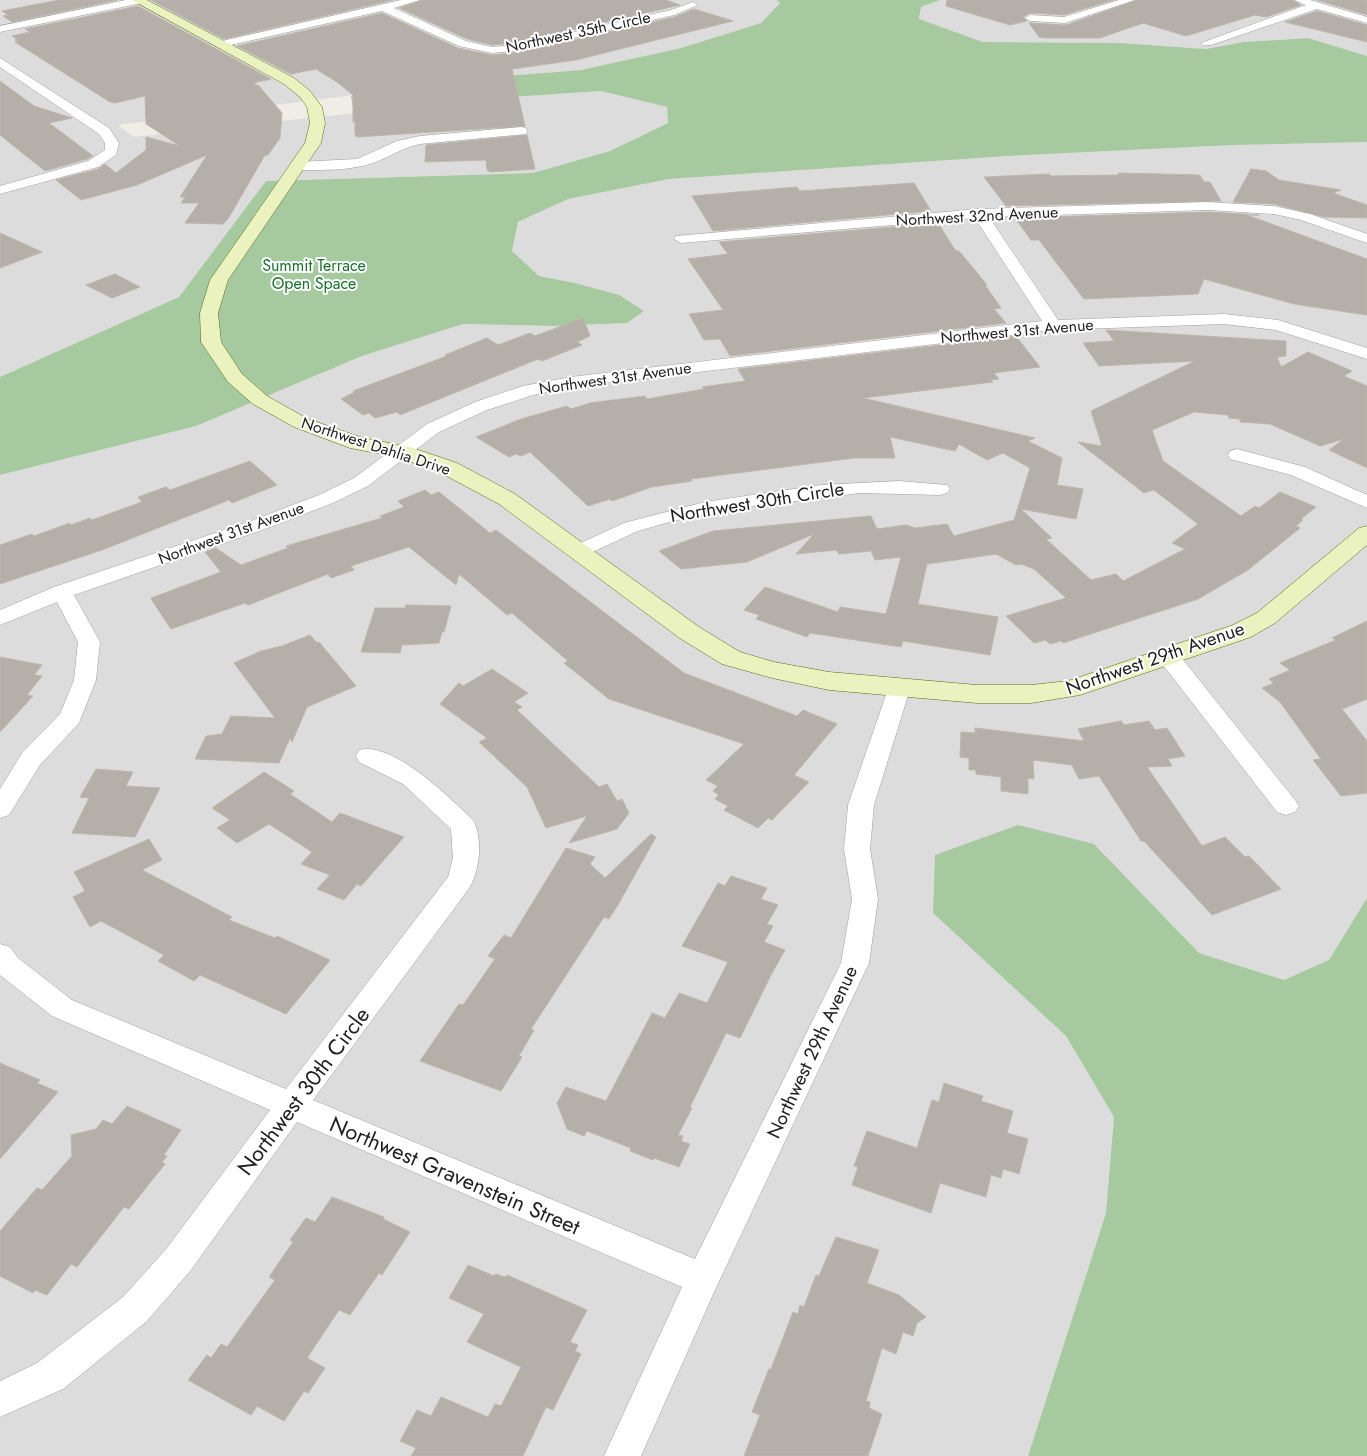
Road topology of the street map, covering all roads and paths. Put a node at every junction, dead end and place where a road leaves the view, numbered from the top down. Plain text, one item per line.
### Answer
1 (139, 0) edge
2 (415, 0) edge
3 (1130, 0) edge
4 (1298, 0) edge
5 (693, 5) dead end
6 (1315, 6) junction
7 (383, 8) junction
8 (1030, 18) dead end
9 (1367, 20) edge
10 (0, 29) edge
11 (1207, 43) dead end
12 (222, 44) junction
13 (0, 62) edge
14 (521, 131) dead end
15 (298, 166) junction
16 (0, 190) edge
17 (979, 213) junction
18 (680, 239) dead end
19 (1367, 239) edge
20 (1054, 325) junction
21 (1367, 354) edge
22 (402, 452) junction
23 (1237, 455) dead end
24 (940, 489) dead end
25 (1367, 502) edge
26 (1367, 533) edge
27 (579, 551) junction
28 (62, 592) junction
29 (0, 618) edge
30 (1168, 656) junction
31 (900, 686) junction
32 (368, 756) dead end
33 (1286, 806) dead end
34 (0, 809) edge
35 (0, 955) edge
36 (291, 1106) junction
37 (702, 1279) junction
38 (0, 1399) edge
39 (622, 1456) edge

1 - 10 street
1 - 12 street, Northwest Dahlia Drive
2 - 7 street
3 - 8 street
4 - 6 street
5 - 7 street, Northwest 35th Circle
6 - 9 street
6 - 11 street
7 - 12 street
12 - 15 street, Northwest Dahlia Drive
13 - 16 street
14 - 15 street
15 - 22 street, Northwest Dahlia Drive
17 - 18 street, Northwest 32nd Avenue
17 - 19 street, Northwest 32nd Avenue
17 - 20 street
20 - 21 street, Northwest 31st Avenue
20 - 22 street, Northwest 31st Avenue
22 - 27 street, Northwest Dahlia Drive
22 - 28 street, Northwest 31st Avenue
23 - 25 street
24 - 27 street, Northwest 30th Circle
26 - 30 street, Northwest 29th Avenue
27 - 31 street, Northwest Dahlia Drive
28 - 29 street, Northwest 31st Avenue
28 - 34 street
30 - 31 street, Northwest 29th Avenue
30 - 33 street
31 - 37 street, Northwest 29th Avenue
32 - 36 street, Northwest 30th Circle
35 - 36 street, Northwest Gravenstein Street
36 - 37 street, Northwest Gravenstein Street
36 - 38 street, Northwest 30th Circle
37 - 39 street, Northwest 29th Avenue

